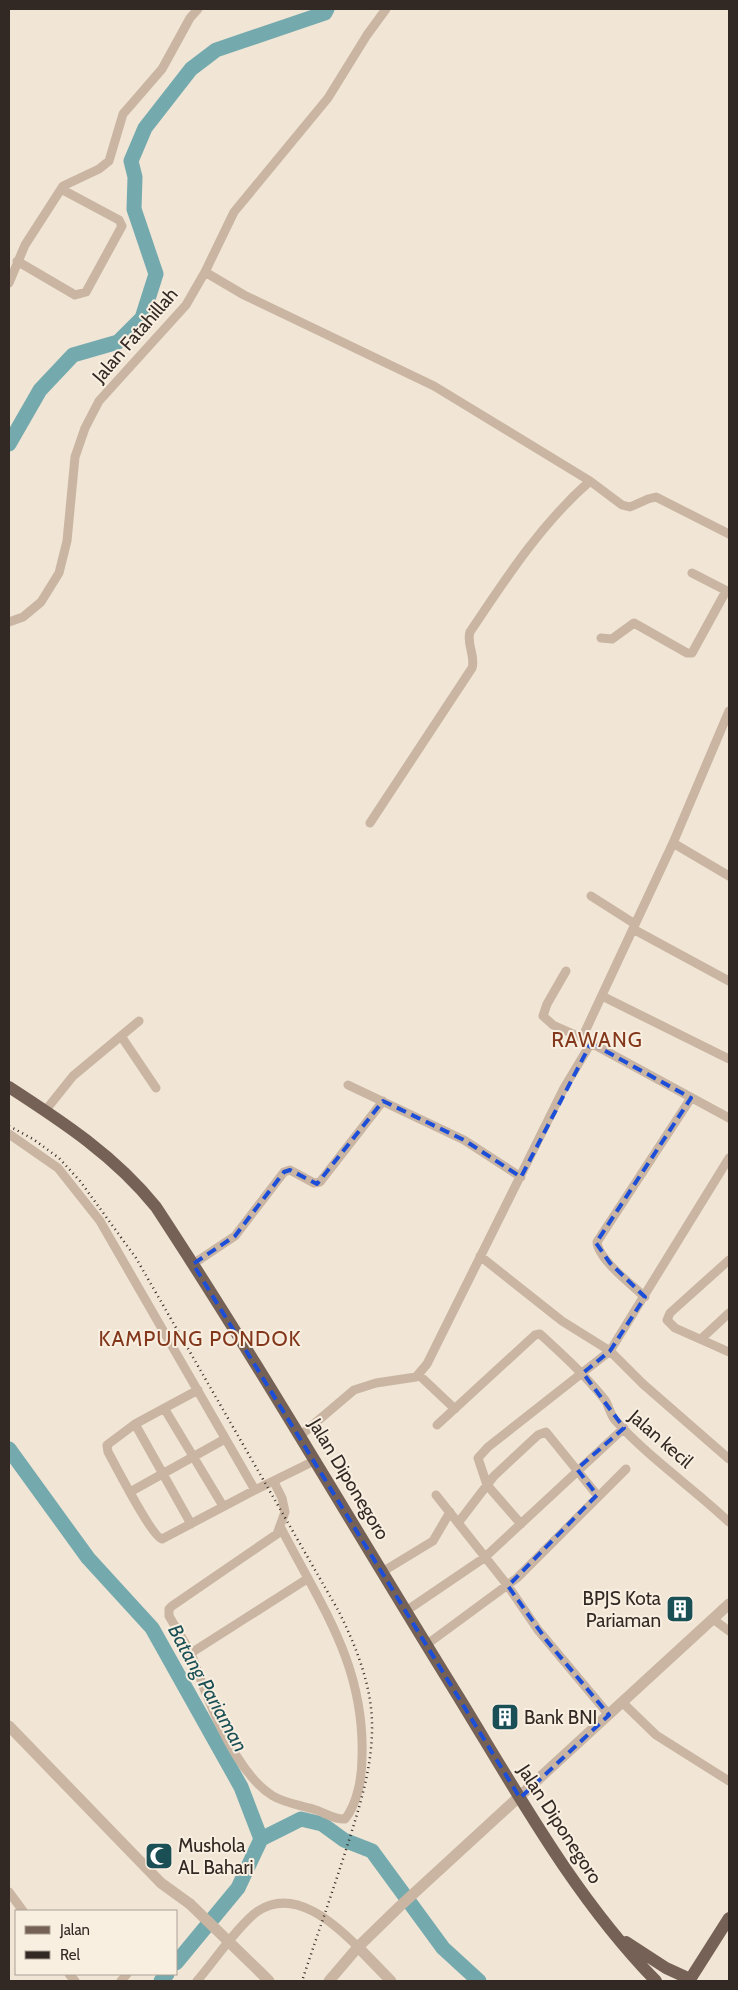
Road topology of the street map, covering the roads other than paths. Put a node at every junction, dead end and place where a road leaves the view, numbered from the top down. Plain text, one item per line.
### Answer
1 (198, 9) edge
2 (386, 9) edge
3 (61, 189) junction
4 (17, 261) junction
5 (205, 272) junction
6 (9, 281) edge
7 (590, 481) junction
8 (729, 534) edge
9 (692, 573) dead end
10 (728, 591) edge
11 (9, 622) edge
12 (601, 638) dead end
13 (729, 711) edge
14 (726, 729) edge
15 (370, 823) dead end
16 (673, 843) junction
17 (729, 876) edge
18 (591, 896) dead end
19 (634, 926) junction
20 (566, 972) dead end
21 (729, 982) edge
22 (602, 996) junction
23 (139, 1021) dead end
24 (122, 1036) junction
25 (582, 1038) junction
26 (591, 1043) junction
27 (729, 1059) edge
28 (348, 1085) dead end
29 (9, 1087) edge
30 (156, 1088) dead end
31 (691, 1098) junction
32 (383, 1101) junction
33 (45, 1111) junction
34 (729, 1118) edge
35 (9, 1134) edge
36 (729, 1158) edge
37 (521, 1177) junction
38 (480, 1256) junction
39 (729, 1260) edge
40 (194, 1264) junction
41 (645, 1297) junction
42 (729, 1313) edge
43 (701, 1339) junction
44 (610, 1351) junction
45 (729, 1352) edge
46 (582, 1373) junction
47 (419, 1375) junction
48 (198, 1390) junction
49 (164, 1408) junction
50 (455, 1409) junction
51 (135, 1424) junction
52 (437, 1425) dead end
53 (624, 1428) junction
54 (301, 1435) junction
55 (225, 1439) junction
56 (193, 1457) junction
57 (729, 1459) edge
58 (316, 1460) junction
59 (578, 1469) junction
60 (626, 1469) dead end
61 (162, 1474) junction
62 (274, 1482) junction
63 (487, 1485) junction
64 (255, 1490) junction
65 (130, 1492) junction
66 (436, 1495) dead end
67 (597, 1496) junction
68 (223, 1506) junction
69 (450, 1512) junction
70 (729, 1522) edge
71 (458, 1523) junction
72 (190, 1524) junction
73 (521, 1524) junction
74 (281, 1528) junction
75 (484, 1558) junction
76 (382, 1572) junction
77 (307, 1579) junction
78 (508, 1586) junction
79 (729, 1604) edge
80 (406, 1611) junction
81 (713, 1619) junction
82 (729, 1631) edge
83 (426, 1645) junction
84 (191, 1653) junction
85 (623, 1702) junction
86 (610, 1715) junction
87 (9, 1726) edge
88 (729, 1781) edge
89 (520, 1798) junction
90 (9, 1892) edge
91 (22, 1910) edge
92 (729, 1918) edge
93 (612, 1931) junction
94 (358, 1947) junction
95 (689, 1980) edge
96 (197, 1981) edge
97 (269, 1981) edge
98 (329, 1981) edge
99 (391, 1981) edge
100 (656, 1981) edge

1 - 3 street
2 - 5 street, Jalan Fatahillah
3 - 4 street
3 - 4 street
4 - 6 street
5 - 7 street
5 - 11 street, Jalan Fatahillah
7 - 8 street
7 - 15 street
9 - 10 street
10 - 12 street
13 - 14 street
14 - 16 street
16 - 17 street
16 - 19 street
18 - 19 street
19 - 21 street
19 - 22 street
20 - 25 street
22 - 25 street
22 - 27 street
23 - 24 street
24 - 30 street
24 - 33 street
25 - 26 street
26 - 31 street
26 - 37 street
28 - 32 street
29 - 33 main road, Jalan Diponegoro
31 - 34 street
31 - 41 street
32 - 37 street
32 - 40 street
33 - 40 main road, Jalan Diponegoro
35 - 48 street
36 - 41 street
37 - 38 street
38 - 44 street
38 - 47 street
39 - 43 street
40 - 54 main road, Jalan Diponegoro
41 - 44 street
42 - 43 street
43 - 45 street
44 - 46 street
44 - 57 street
46 - 50 street, Jalan kecil
46 - 53 street, Jalan kecil
46 - 63 street
47 - 50 street
47 - 54 street
48 - 49 street
48 - 55 street
49 - 51 street
49 - 56 street
50 - 52 street
51 - 61 street
51 - 65 street
53 - 59 street
53 - 70 street, Jalan kecil
54 - 58 main road, Jalan Diponegoro
55 - 56 street
55 - 64 street
56 - 61 street
56 - 68 street
58 - 62 street
58 - 76 main road, Jalan Diponegoro
59 - 63 street
59 - 67 street
59 - 73 street
60 - 67 street
61 - 65 street
61 - 72 street
62 - 64 street
62 - 74 street
63 - 71 street
63 - 73 street
64 - 68 street
65 - 72 street
66 - 69 street
67 - 78 street
68 - 72 street
69 - 71 street
69 - 76 street
71 - 75 street
73 - 75 street
74 - 77 street
74 - 84 street
75 - 78 street
75 - 80 street
76 - 80 main road, Jalan Diponegoro
77 - 84 street
77 - 84 street
78 - 83 street
78 - 86 street
79 - 81 street
80 - 83 main road, Jalan Diponegoro
81 - 82 street
81 - 85 street
83 - 89 main road, Jalan Diponegoro
85 - 86 street
85 - 88 street
86 - 89 street
87 - 97 street, bridge
89 - 93 main road, Jalan Diponegoro
89 - 94 street
90 - 91 street
92 - 95 main road
93 - 95 main road, Jalan Diponegoro
93 - 100 main road, Jalan Diponegoro
94 - 96 street
94 - 98 street
94 - 99 street

